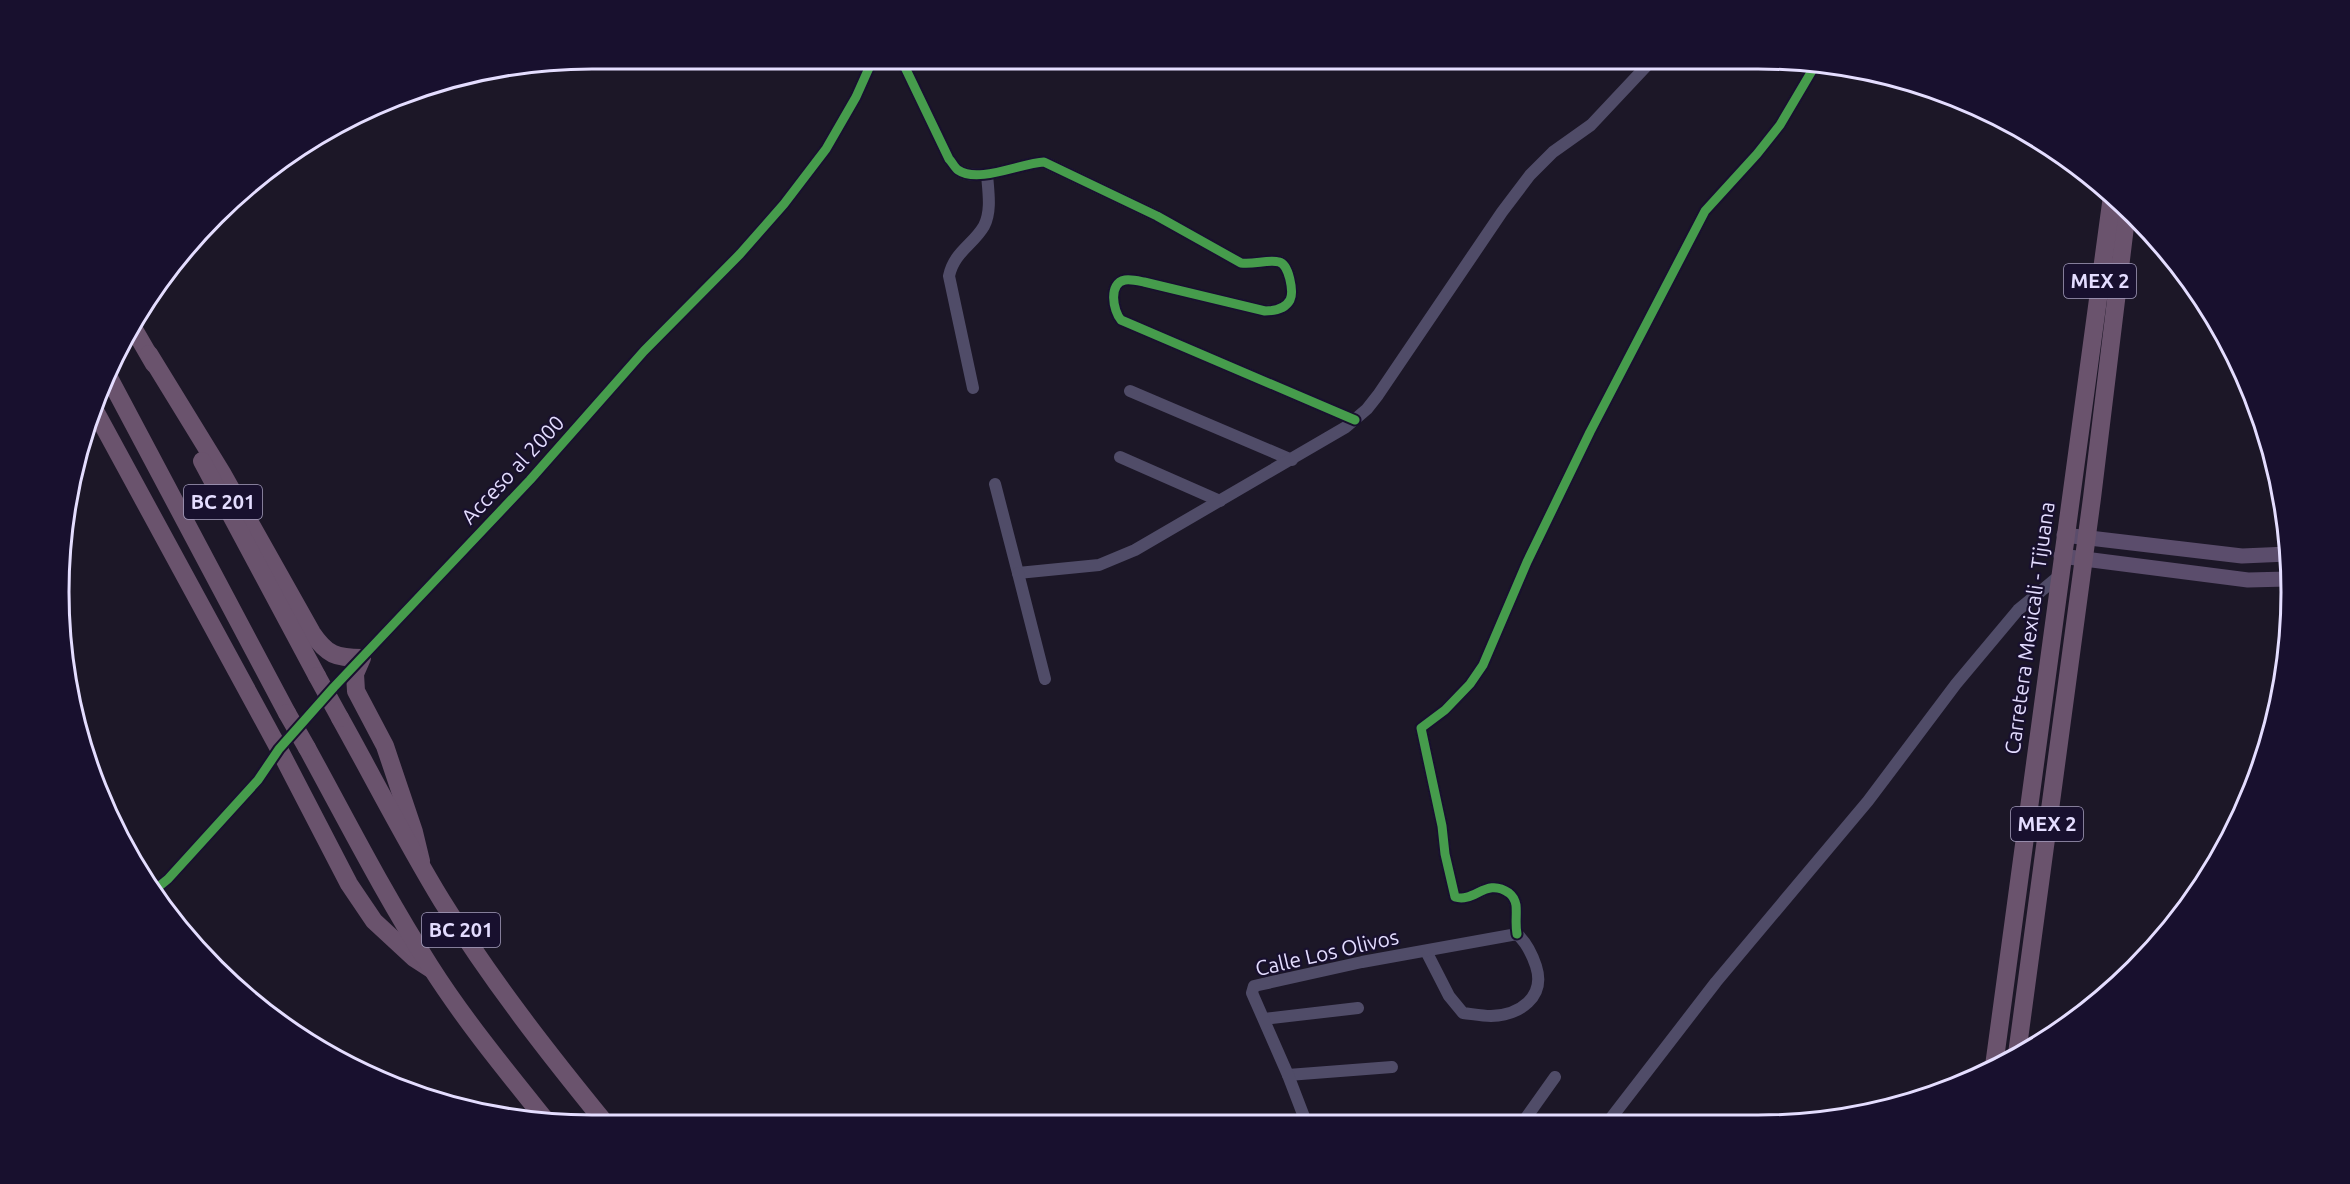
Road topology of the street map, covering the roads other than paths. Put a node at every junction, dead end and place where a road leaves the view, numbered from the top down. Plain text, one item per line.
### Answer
1 (869, 69) edge
2 (906, 69) edge
3 (1644, 69) edge
4 (1811, 72) edge
5 (987, 174) junction
6 (2111, 206) edge
7 (2126, 220) edge
8 (137, 334) edge
9 (149, 354) junction
10 (112, 384) edge
11 (973, 388) dead end
12 (1130, 391) dead end
13 (99, 418) edge
14 (1355, 420) junction
15 (151, 457) junction
16 (1120, 457) dead end
17 (1292, 460) junction
18 (995, 484) dead end
19 (139, 492) junction
20 (1220, 501) junction
21 (2064, 535) junction
22 (2086, 538) junction
23 (2280, 554) edge
24 (2061, 556) junction
25 (2082, 560) junction
26 (1018, 573) junction
27 (2058, 576) junction
28 (2281, 579) edge
29 (362, 658) junction
30 (1045, 679) dead end
31 (279, 749) junction
32 (421, 861) junction
33 (159, 886) edge
34 (1517, 934) junction
35 (1426, 951) junction
36 (431, 969) junction
37 (1358, 1008) dead end
38 (1264, 1019) junction
39 (2018, 1046) edge
40 (1995, 1058) edge
41 (1392, 1067) dead end
42 (1288, 1075) junction
43 (1555, 1077) dead end
44 (540, 1112) edge
45 (599, 1115) edge
46 (1303, 1115) edge
47 (1528, 1115) edge
48 (1613, 1115) edge

1 - 29 street, Acceso al 2000
2 - 5 street
3 - 14 street
4 - 34 street
5 - 11 street
5 - 14 street
6 - 21 highway, Carretera Mexicali - Tijuana / MEX 2
7 - 22 highway, Carretera Mexicali - Tijuana / MEX 2
8 - 9 highway, BC 201
9 - 29 highway
9 - 32 highway, BC 201, bridge
10 - 15 highway, BC 201
12 - 17 street
13 - 19 highway
14 - 17 street
15 - 19 highway
15 - 36 highway, BC 201, bridge
16 - 20 street
17 - 20 street
18 - 26 street
19 - 31 highway
20 - 26 street
21 - 22 main road
21 - 24 highway, Carretera Mexicali - Tijuana / MEX 2
22 - 23 main road
22 - 25 highway, Carretera Mexicali - Tijuana / MEX 2
24 - 25 main road
24 - 27 highway, Carretera Mexicali - Tijuana / MEX 2
25 - 28 main road
25 - 39 highway, Carretera Mexicali - Tijuana / MEX 2
26 - 30 street
27 - 40 highway, Carretera Mexicali - Tijuana / MEX 2
27 - 48 street
29 - 31 street, Acceso al 2000
29 - 32 highway
31 - 33 street, Acceso al 2000
31 - 36 highway
32 - 45 highway, BC 201
34 - 35 street, Calle Los Olivos
34 - 35 street
35 - 38 street, Calle Los Olivos
36 - 44 highway, BC 201
37 - 38 street
38 - 42 street, Calle Los Olivos
41 - 42 street
42 - 46 street, Calle Los Olivos
43 - 47 street

